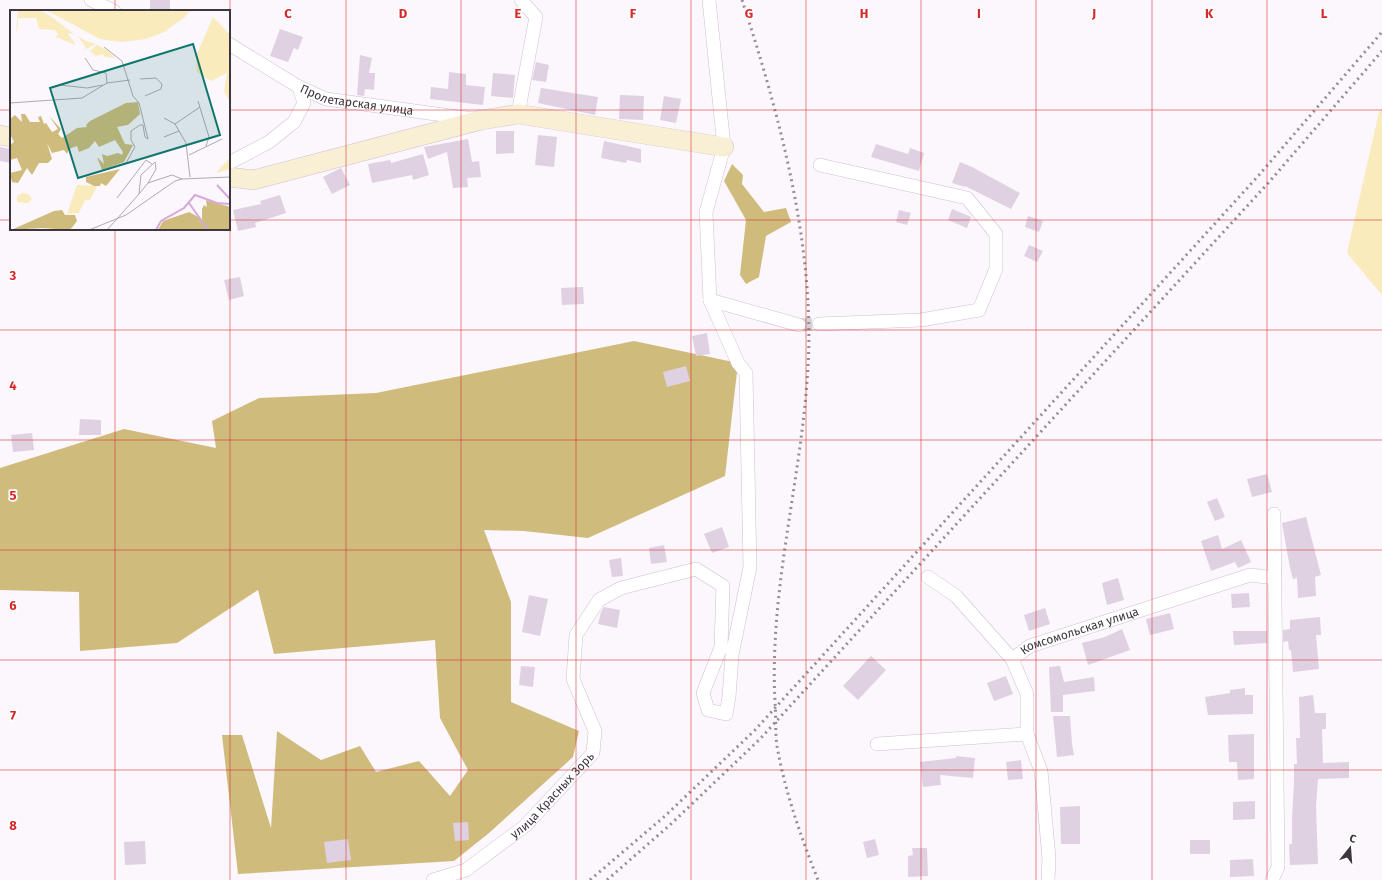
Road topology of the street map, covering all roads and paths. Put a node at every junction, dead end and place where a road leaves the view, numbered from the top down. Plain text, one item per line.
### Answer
1 (91, 0) edge
2 (521, 0) edge
3 (709, 0) edge
4 (112, 10) edge
5 (230, 45) edge
6 (299, 88) junction
7 (518, 114) junction
8 (481, 120) junction
9 (0, 135) edge
10 (10, 136) edge
11 (724, 147) junction
12 (230, 162) edge
13 (820, 165) dead end
14 (230, 177) edge
15 (710, 300) junction
16 (819, 324) tunnel mouth
17 (800, 325) tunnel mouth
18 (1274, 514) dead end
19 (928, 577) dead end
20 (1275, 578) junction
21 (1012, 659) junction
22 (1027, 734) junction
23 (877, 744) dead end
24 (433, 880) edge
25 (1048, 880) edge
26 (1272, 880) edge

1 - 4 street
2 - 7 street
3 - 11 street
5 - 6 street
6 - 8 street, Пролетарская улица
6 - 12 street, Пролетарская улица
7 - 8 street, Пролетарская улица
7 - 11 street, Пролетарская улица
8 - 14 street, Пролетарская улица
9 - 10 street
11 - 15 street
13 - 16 street
15 - 17 street
15 - 24 street, улица Красных Зорь
18 - 20 street
19 - 21 street
20 - 21 street, Комсомольская улица
20 - 26 street
21 - 22 street, Комсомольская улица
22 - 23 street
22 - 25 street, Комсомольская улица

